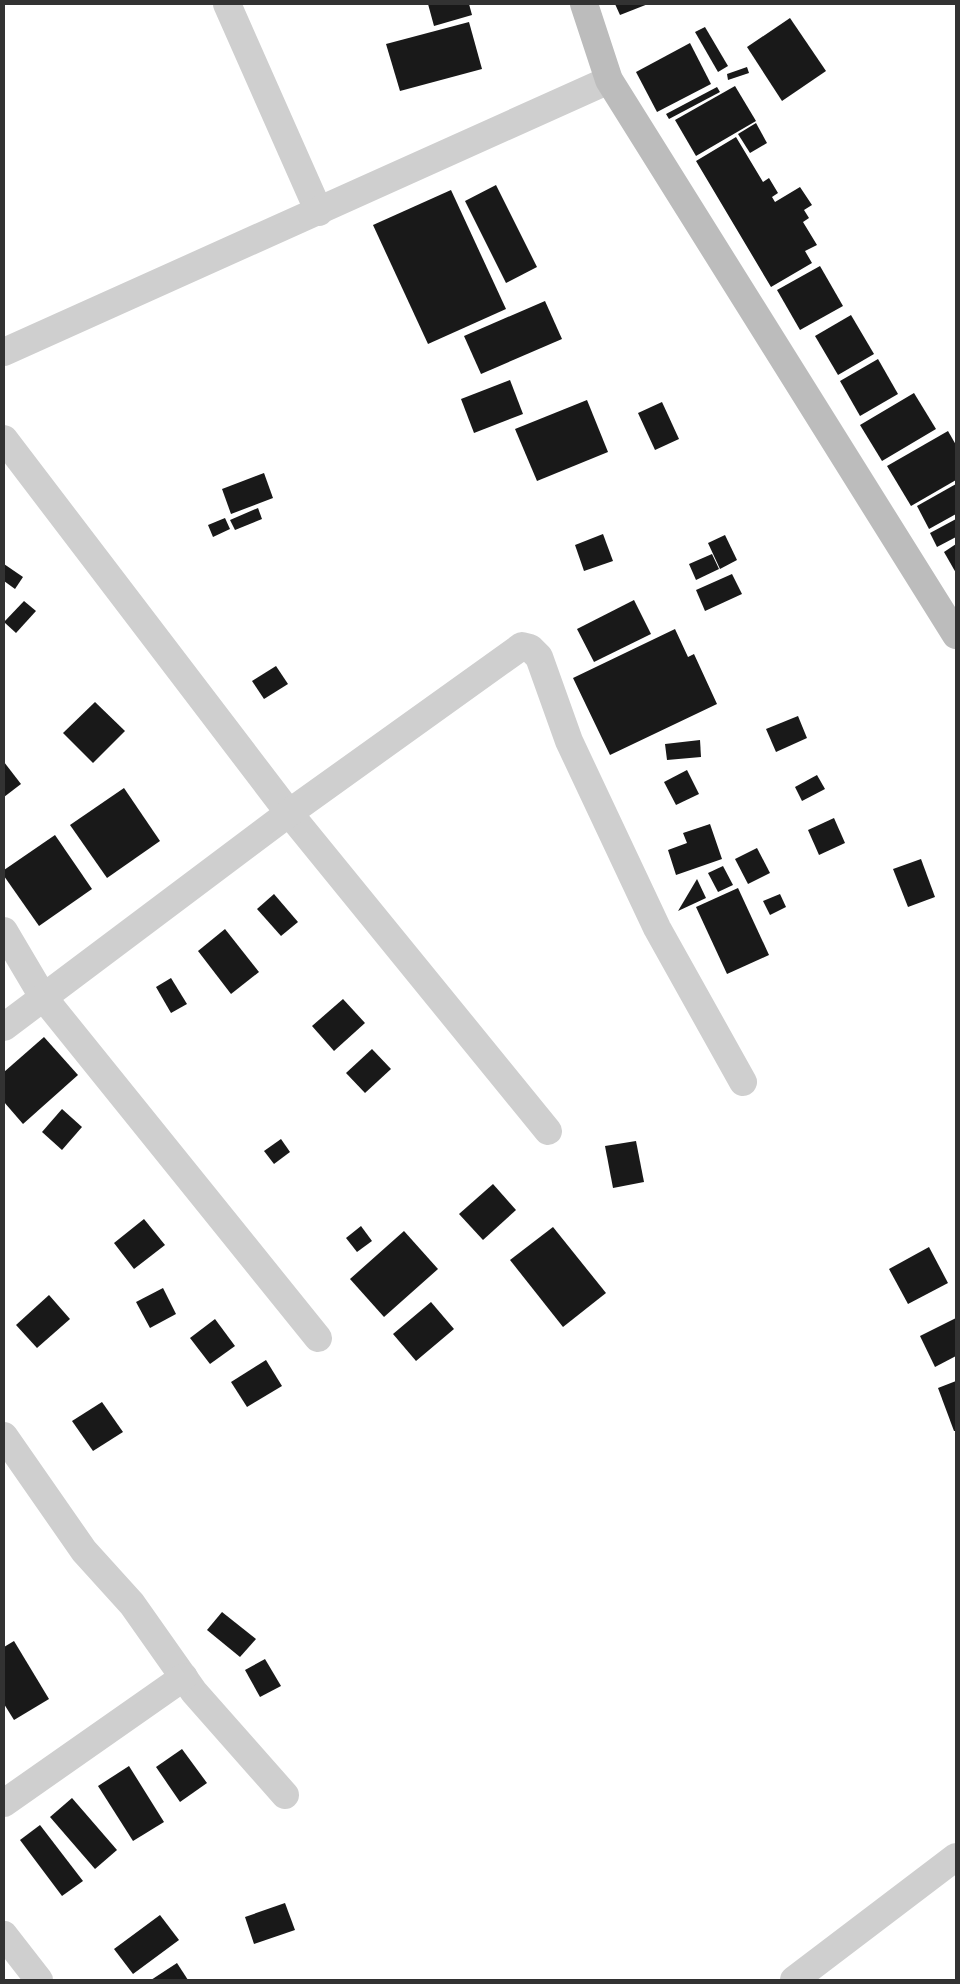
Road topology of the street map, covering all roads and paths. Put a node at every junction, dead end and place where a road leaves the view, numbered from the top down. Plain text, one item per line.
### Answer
1 (227, 4) edge
2 (584, 4) edge
3 (609, 80) junction
4 (319, 212) junction
5 (4, 352) edge
6 (4, 439) edge
7 (956, 635) edge
8 (290, 813) junction
9 (4, 931) edge
10 (43, 997) junction
11 (4, 1027) edge
12 (743, 1082) dead end
13 (548, 1131) dead end
14 (318, 1338) dead end
15 (4, 1436) edge
16 (184, 1677) junction
17 (285, 1794) dead end
18 (4, 1803) edge
19 (956, 1857) edge
20 (4, 1936) edge
21 (39, 1980) edge
22 (794, 1980) edge

1 - 4 street
2 - 3 main road
3 - 4 street
3 - 7 main road
4 - 5 street
6 - 8 street
8 - 10 street
8 - 12 street
8 - 13 street
9 - 10 street
10 - 11 street
10 - 14 street
15 - 16 street
16 - 17 street
16 - 18 street
19 - 22 street
20 - 21 street

